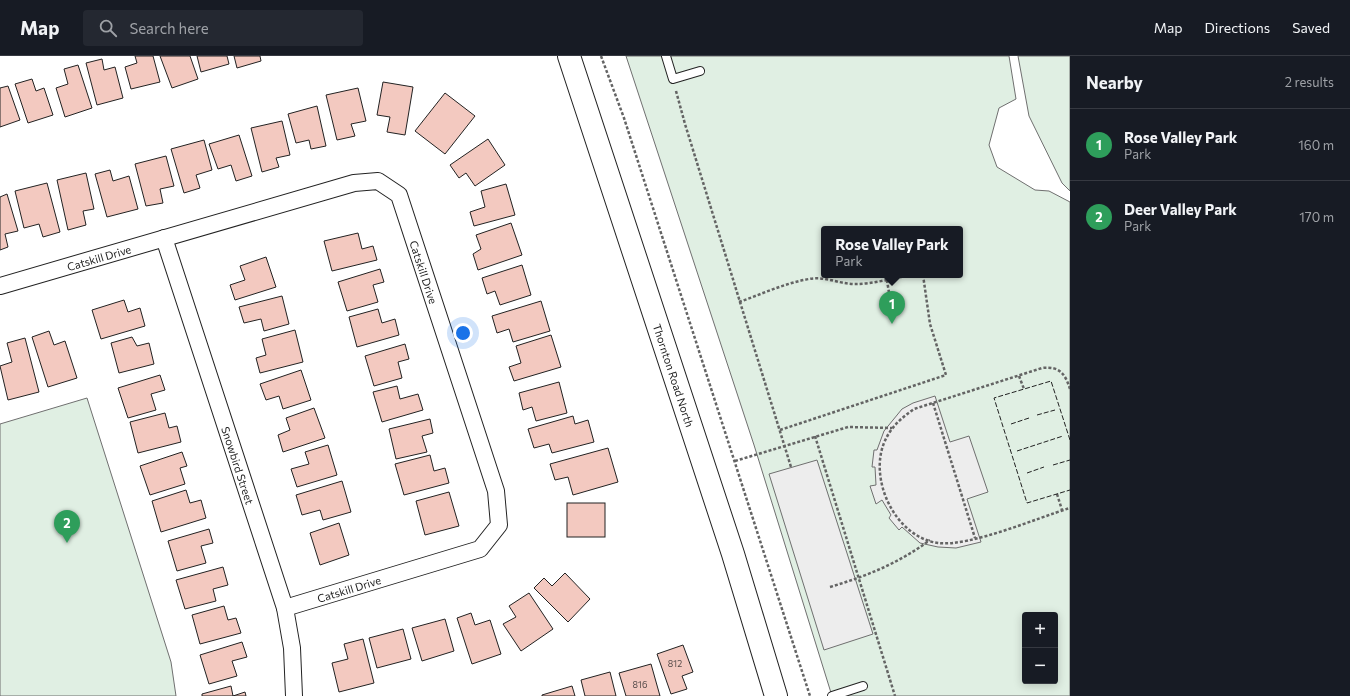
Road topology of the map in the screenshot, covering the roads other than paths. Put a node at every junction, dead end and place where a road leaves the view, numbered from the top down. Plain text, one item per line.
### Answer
1 (569, 56) edge
2 (666, 56) edge
3 (700, 71) dead end
4 (164, 238) junction
5 (0, 286) edge
6 (285, 608) junction
7 (863, 686) dead end
8 (294, 696) edge
9 (776, 696) edge
10 (832, 696) edge

1 - 9 main road, Thornton Road North
2 - 3 lane
4 - 5 street, Catskill Drive
4 - 6 street, Snowbird Street
4 - 6 street, Catskill Drive
6 - 8 street, Snowbird Street
7 - 10 lane

